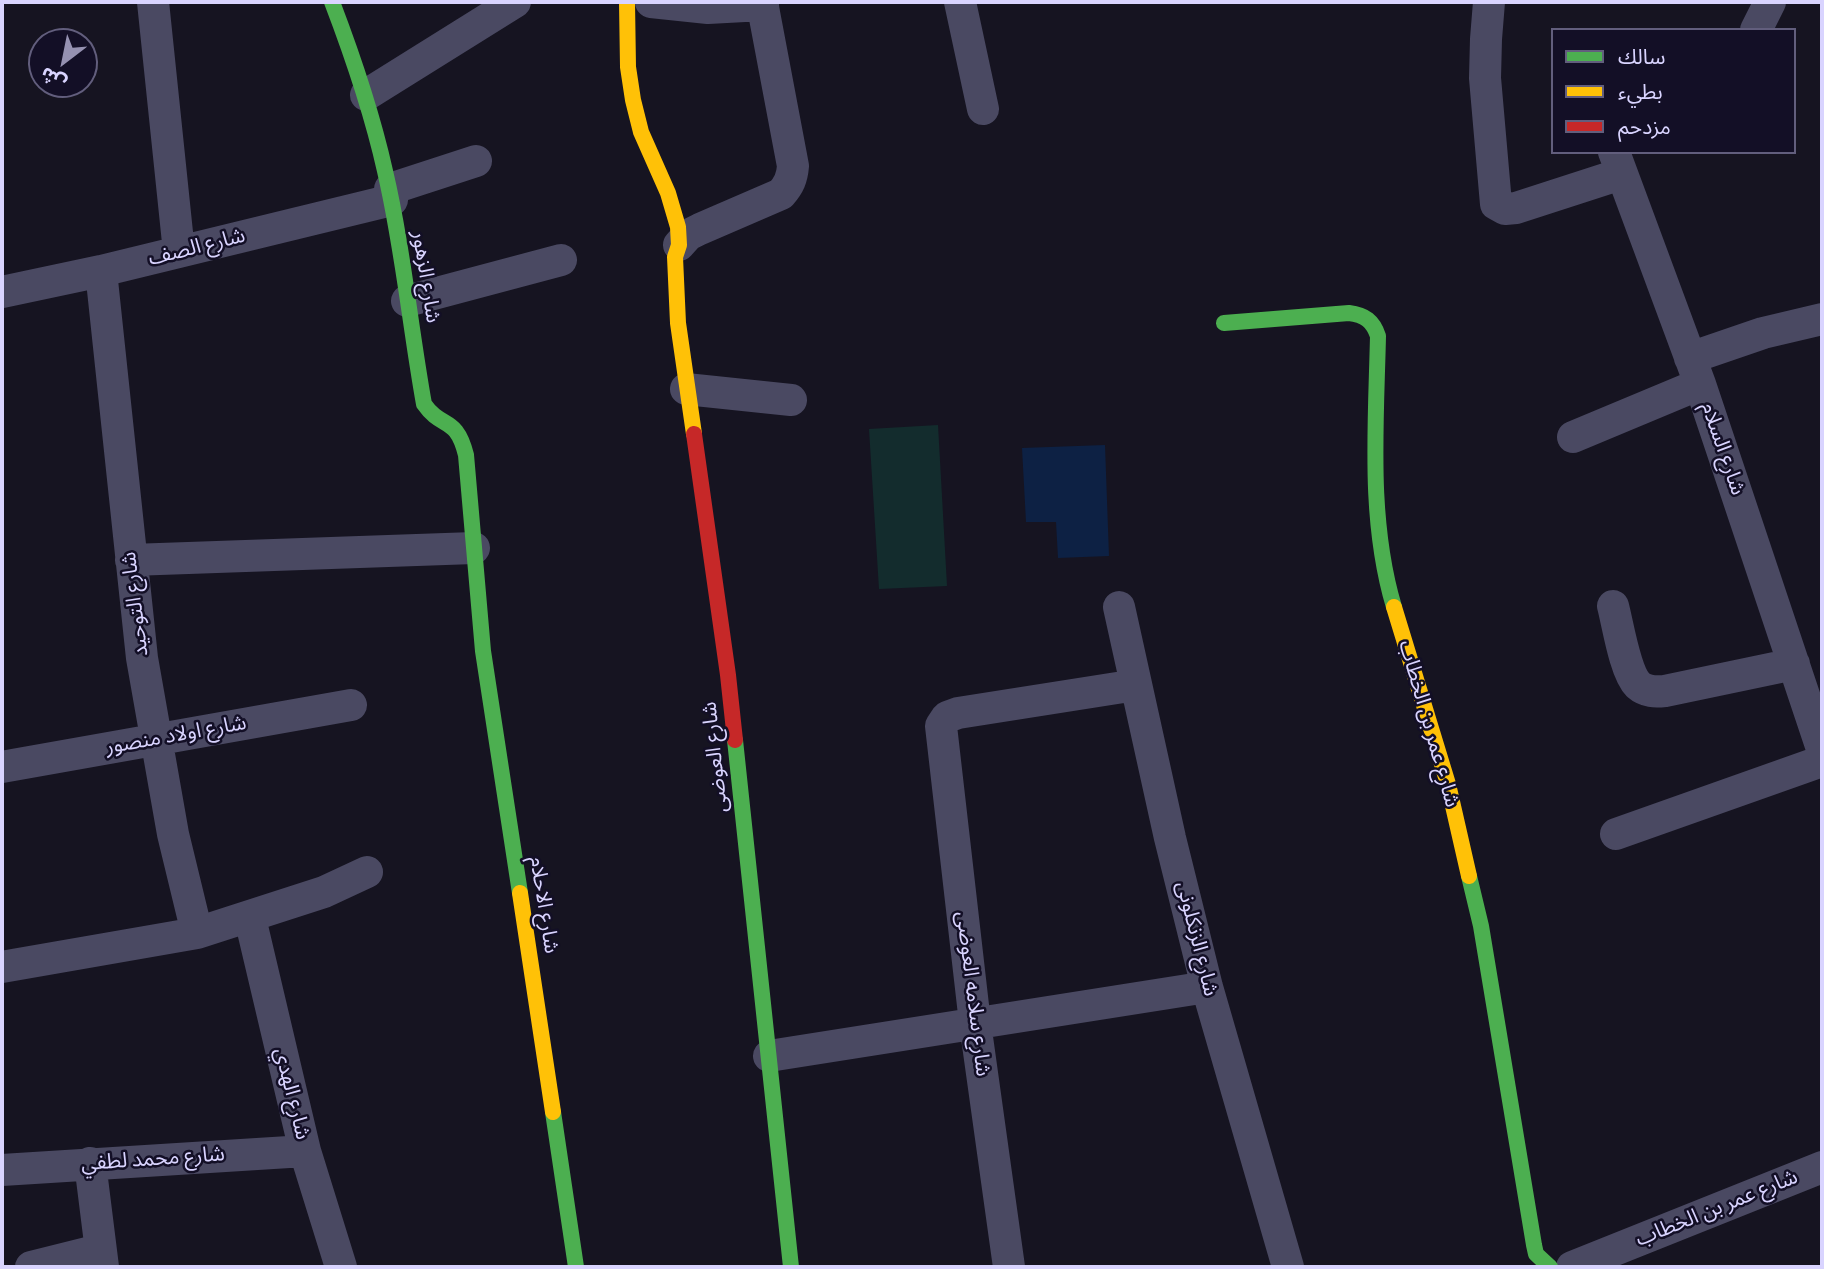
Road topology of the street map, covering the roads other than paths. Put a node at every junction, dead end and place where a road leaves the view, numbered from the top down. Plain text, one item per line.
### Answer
1 (153, 2) edge
2 (332, 2) edge
3 (515, 2) edge
4 (627, 2) edge
5 (651, 2) edge
6 (960, 2) edge
7 (1489, 2) edge
8 (1770, 2) edge
9 (763, 4) edge
10 (1757, 28) edge
11 (366, 95) junction
12 (983, 108) dead end
13 (476, 161) dead end
14 (1617, 163) edge
15 (391, 195) junction
16 (679, 245) junction
17 (178, 252) junction
18 (561, 260) dead end
19 (101, 271) junction
20 (2, 292) edge
21 (407, 301) junction
22 (1822, 318) edge
23 (1224, 323) dead end
24 (1695, 371) junction
25 (686, 389) junction
26 (791, 400) dead end
27 (1573, 436) dead end
28 (474, 548) junction
29 (131, 560) junction
30 (1613, 606) dead end
31 (1119, 607) dead end
32 (1794, 664) junction
33 (1136, 685) junction
34 (351, 705) dead end
35 (156, 740) junction
36 (1822, 749) edge
37 (1822, 761) edge
38 (2, 767) edge
39 (1616, 834) dead end
40 (367, 872) dead end
41 (250, 918) junction
42 (197, 933) junction
43 (2, 967) edge
44 (1207, 987) junction
45 (975, 1023) junction
46 (769, 1056) junction
47 (305, 1150) junction
48 (90, 1163) junction
49 (1822, 1167) edge
50 (2, 1170) edge
51 (101, 1259) edge
52 (31, 1267) edge
53 (341, 1267) edge
54 (576, 1267) edge
55 (791, 1267) edge
56 (1009, 1267) edge
57 (1288, 1267) edge
58 (1550, 1267) edge
59 (1572, 1267) edge

1 - 17 street
2 - 11 street, شارع الزهور
3 - 11 street
4 - 16 street, شارع العوضى
5 - 9 street
6 - 12 street
7 - 14 street
8 - 10 street
9 - 16 street
11 - 15 street, شارع الزهور
13 - 15 street, شارع الصف
14 - 24 street, شارع السلام
15 - 17 street, شارع الصف
15 - 21 street, شارع الزهور
16 - 25 street, شارع العوضى
17 - 19 street, شارع الصف
18 - 21 street
19 - 20 street, شارع الصف
19 - 29 street, شارع التوحيد
21 - 28 street, شارع الزهور
22 - 24 street
23 - 58 street, شارع عمر بن الخطاب
24 - 27 street
24 - 32 street, شارع السلام
25 - 26 street
25 - 46 street, شارع العوضى
28 - 29 street
28 - 54 street, شارع الاحلام
29 - 35 street, شارع التوحيد
30 - 32 street
31 - 33 street, شارع الزنكلونى
32 - 36 street, شارع السلام
33 - 44 street, شارع الزنكلونى
33 - 45 street, شارع سلامه العوضى
34 - 35 street, شارع اولاد منصور
35 - 38 street, شارع اولاد منصور
35 - 42 street, شارع التوحيد
37 - 39 street
40 - 41 street
41 - 42 street
41 - 47 street, شارع الهدي
42 - 43 street
44 - 45 street
44 - 57 street, شارع الزنكلونى
45 - 46 street
45 - 56 street, شارع سلامه العوضى
46 - 55 street, شارع العوضى
47 - 48 street, شارع محمد لطفي
47 - 53 street, شارع الهدي
48 - 50 street, شارع محمد لطفي
48 - 51 street
49 - 59 street, شارع عمر بن الخطاب
51 - 52 street

